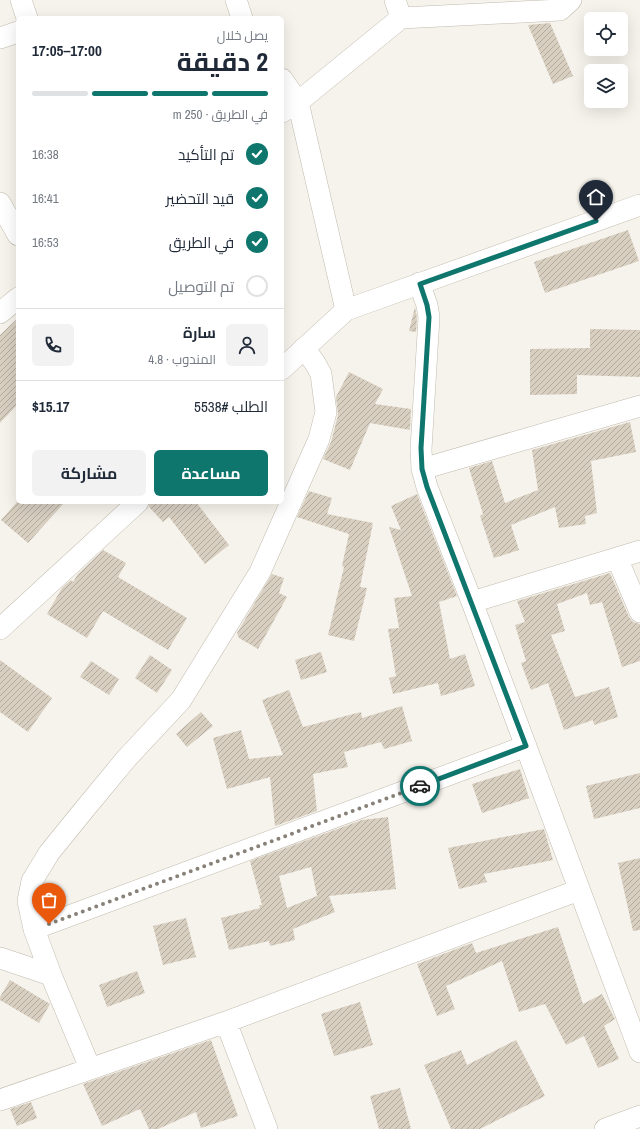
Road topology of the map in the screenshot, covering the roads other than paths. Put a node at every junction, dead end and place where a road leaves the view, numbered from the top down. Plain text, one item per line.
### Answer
1 (21, 0) edge
2 (236, 0) edge
3 (571, 0) edge
4 (398, 9) edge
5 (26, 16) edge
6 (241, 16) edge
7 (16, 33) edge
8 (0, 38) edge
9 (284, 86) edge
10 (290, 107) edge
11 (0, 203) edge
12 (640, 206) edge
13 (16, 231) edge
14 (420, 284) junction
15 (16, 300) edge
16 (346, 310) junction
17 (0, 313) edge
18 (304, 348) junction
19 (284, 367) edge
20 (640, 406) edge
21 (422, 469) junction
22 (136, 504) edge
23 (640, 551) edge
24 (617, 558) junction
25 (472, 602) junction
26 (640, 612) edge
27 (0, 629) edge
28 (526, 746) junction
29 (579, 890) junction
30 (34, 929) junction
31 (0, 958) edge
32 (51, 975) junction
33 (226, 1022) junction
34 (640, 1052) edge
35 (90, 1068) junction
36 (0, 1100) edge
37 (640, 1116) edge
38 (267, 1129) edge
39 (605, 1129) edge

1 - 5 street
2 - 6 street
3 - 4 street
4 - 10 street
7 - 8 street
9 - 10 street
10 - 16 street
11 - 13 street
12 - 14 street
14 - 16 street
14 - 21 street
15 - 17 street
16 - 18 street
18 - 19 street
18 - 30 street
20 - 21 street
21 - 25 street
22 - 27 street
23 - 24 street
24 - 25 street
24 - 26 street
25 - 28 street
28 - 29 street
28 - 30 street
29 - 33 street
29 - 34 street
30 - 32 street
31 - 32 street
32 - 35 street
33 - 35 street
33 - 38 street
35 - 36 street
37 - 39 street

